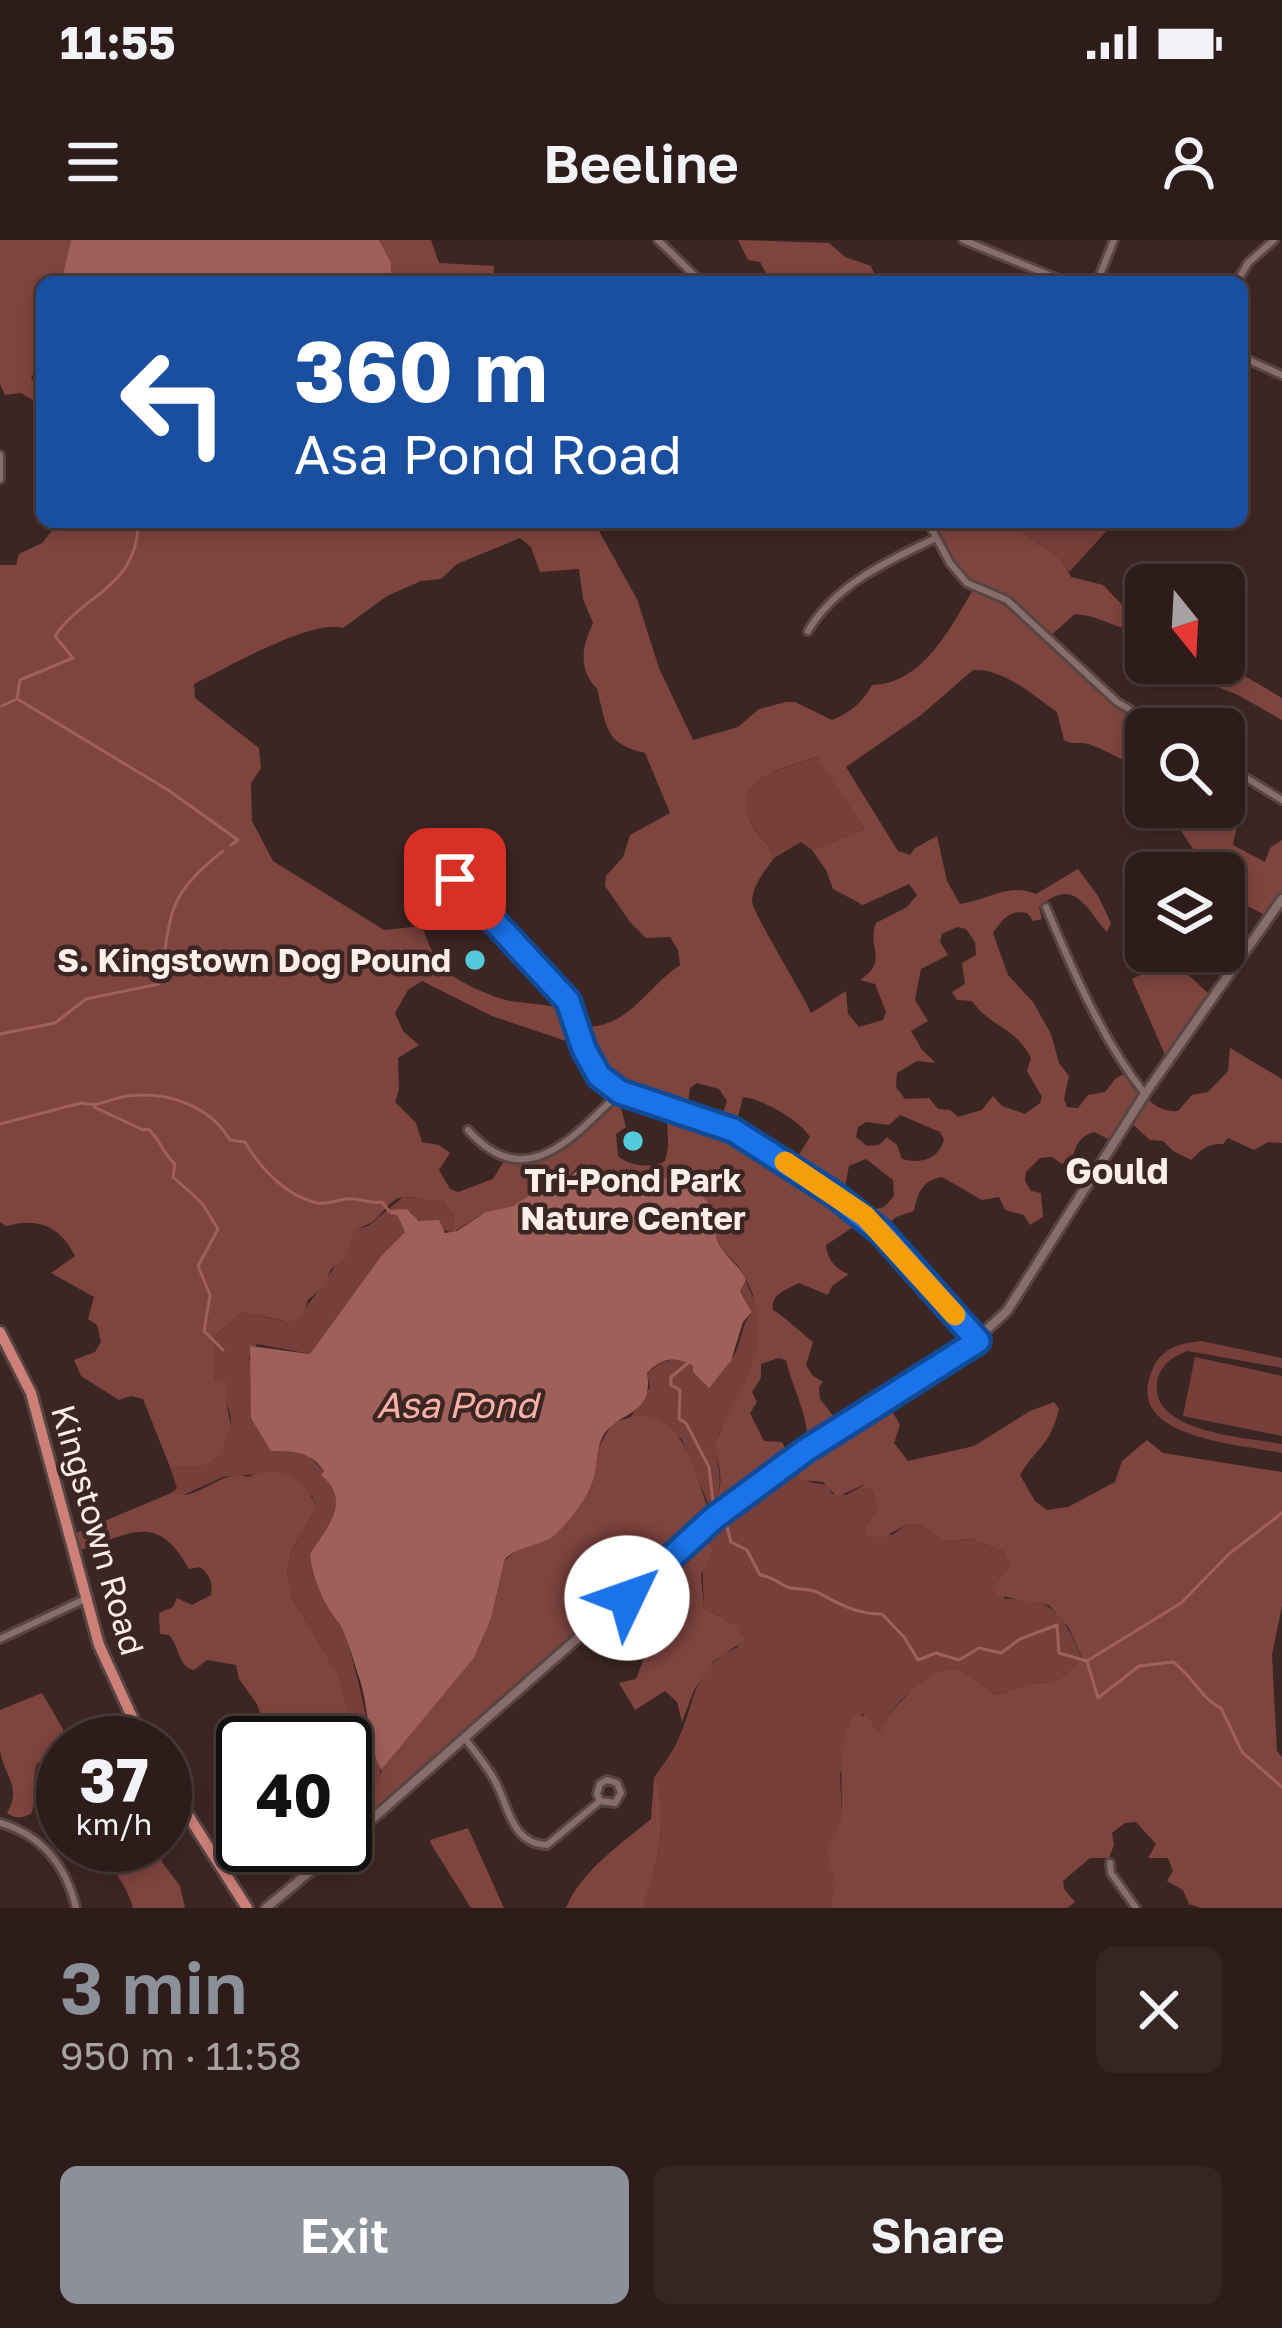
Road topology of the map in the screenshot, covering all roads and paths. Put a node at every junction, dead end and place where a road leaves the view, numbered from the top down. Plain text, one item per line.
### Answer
1 (658, 240) edge
2 (963, 240) edge
3 (1114, 240) edge
4 (1274, 240) edge
5 (694, 276) edge
6 (1051, 276) edge
7 (1099, 276) edge
8 (1240, 276) edge
9 (1248, 360) edge
10 (1282, 375) edge
11 (0, 455) edge
12 (0, 478) edge
13 (931, 528) edge
14 (937, 538) junction
15 (808, 632) dead end
16 (1127, 708) edge
17 (1245, 777) edge
18 (1282, 800) edge
19 (455, 879) dead end
20 (1282, 899) edge
21 (1046, 908) dead end
22 (620, 1092) junction
23 (1145, 1094) junction
24 (468, 1130) dead end
25 (0, 1332) edge
26 (978, 1341) junction
27 (85, 1599) junction
28 (0, 1639) edge
29 (130, 1716) edge
30 (466, 1740) junction
31 (600, 1801) dead end
32 (372, 1820) edge
33 (192, 1821) edge
34 (0, 1823) edge
35 (1111, 1863) dead end
36 (310, 1872) edge
37 (76, 1908) edge
38 (248, 1908) edge
39 (266, 1908) edge
40 (1136, 1908) edge

1 - 5 street
2 - 6 street
3 - 7 street
4 - 8 street
9 - 10 street
11 - 12 street
13 - 14 street
14 - 15 street
14 - 16 street
17 - 18 street
19 - 22 street
20 - 23 street
21 - 23 street
22 - 24 street
22 - 26 street
23 - 26 street
25 - 27 main road, Kingstown Road
26 - 30 street
27 - 28 street
27 - 29 main road, Kingstown Road
30 - 31 street
30 - 32 street
33 - 38 main road
34 - 37 street
35 - 40 street
36 - 39 street

